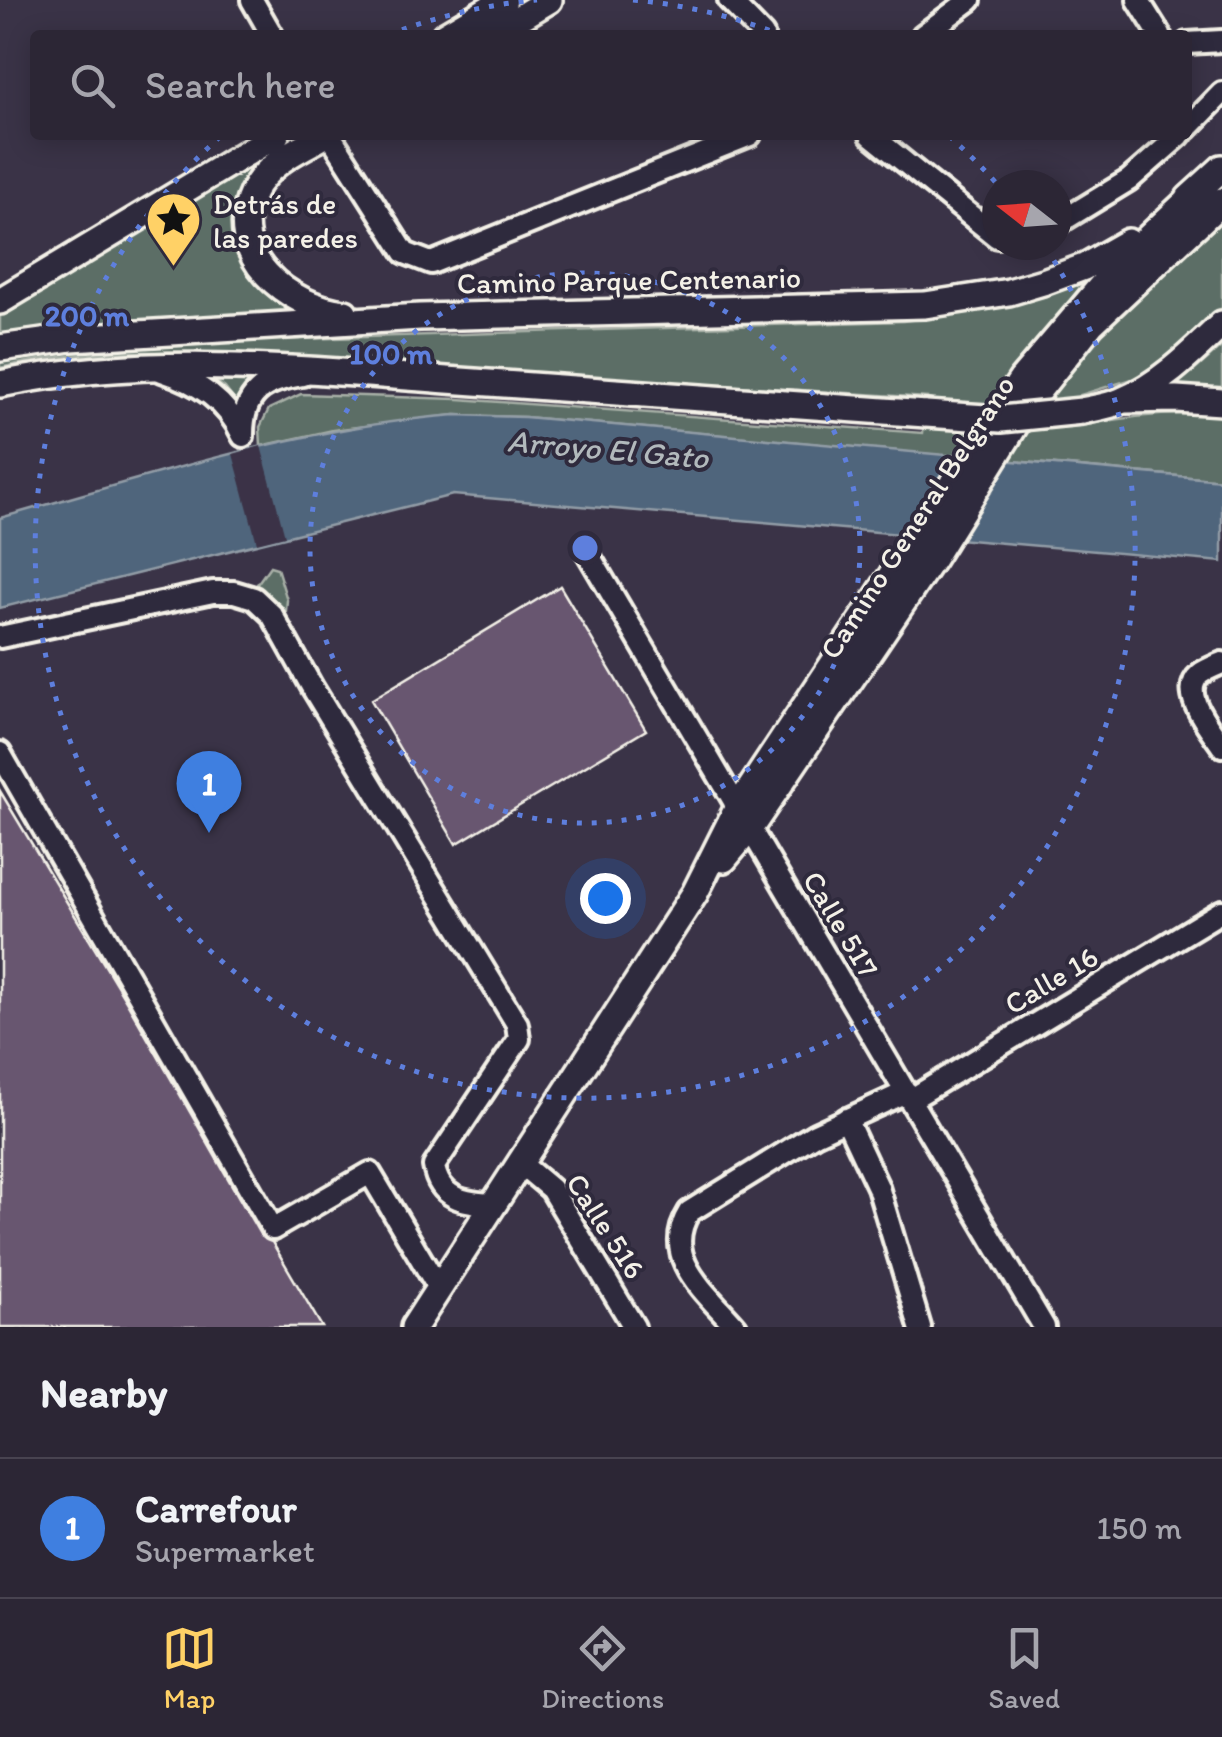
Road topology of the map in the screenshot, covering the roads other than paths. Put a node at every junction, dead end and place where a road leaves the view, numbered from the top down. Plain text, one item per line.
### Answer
1 (252, 0) edge
2 (504, 0) edge
3 (548, 0) edge
4 (728, 0) edge
5 (970, 0) edge
6 (1138, 0) edge
7 (269, 30) edge
8 (453, 30) edge
9 (499, 30) edge
10 (759, 30) edge
11 (929, 30) edge
12 (1157, 30) edge
13 (1222, 41) edge
14 (1192, 44) edge
15 (1222, 93) edge
16 (1192, 123) edge
17 (268, 140) edge
18 (319, 140) edge
19 (331, 140) edge
20 (738, 140) edge
21 (877, 140) edge
22 (1174, 140) edge
23 (1222, 168) edge
24 (1210, 196) edge
25 (1072, 215) edge
26 (982, 225) edge
27 (0, 301) edge
28 (390, 318) junction
29 (1222, 324) edge
30 (0, 348) edge
31 (115, 367) junction
32 (331, 372) junction
33 (0, 384) edge
34 (1121, 401) junction
35 (1222, 402) edge
36 (984, 454) junction
37 (588, 552) dead end
38 (0, 637) edge
39 (1222, 663) edge
40 (1222, 746) edge
41 (0, 754) edge
42 (743, 818) junction
43 (1222, 910) edge
44 (908, 1096) junction
45 (846, 1119) junction
46 (520, 1163) junction
47 (494, 1204) junction
48 (439, 1289) junction
49 (414, 1327) edge
50 (634, 1327) edge
51 (736, 1327) edge
52 (920, 1327) edge
53 (1044, 1327) edge

1 - 7 street
2 - 8 main road
3 - 9 main road
4 - 10 street
5 - 11 street
6 - 12 street
13 - 14 street
15 - 16 street
17 - 27 main road
18 - 28 main road
19 - 20 street
21 - 26 street
22 - 25 street
23 - 24 main road, Camino Parque Centenario
24 - 28 main road, Camino Parque Centenario
24 - 36 main road, Camino General Belgrano
28 - 30 main road, Camino Parque Centenario
29 - 34 main road
31 - 32 main road
31 - 32 street
31 - 33 main road
32 - 34 main road, bridge
34 - 35 main road
36 - 42 main road, Camino General Belgrano
36 - 42 main road, Camino General Belgrano
37 - 42 street, Calle 517
38 - 47 street
39 - 40 street
41 - 48 street
42 - 44 street, Calle 517
42 - 46 main road, Camino General Belgrano
43 - 44 street, Calle 16
44 - 45 street, Calle 16
44 - 53 street, Calle 517
45 - 51 street, Calle 16
45 - 52 street
46 - 47 main road, Camino General Belgrano
46 - 50 street, Calle 516
47 - 48 main road, Camino General Belgrano
48 - 49 main road, Camino General Belgrano

